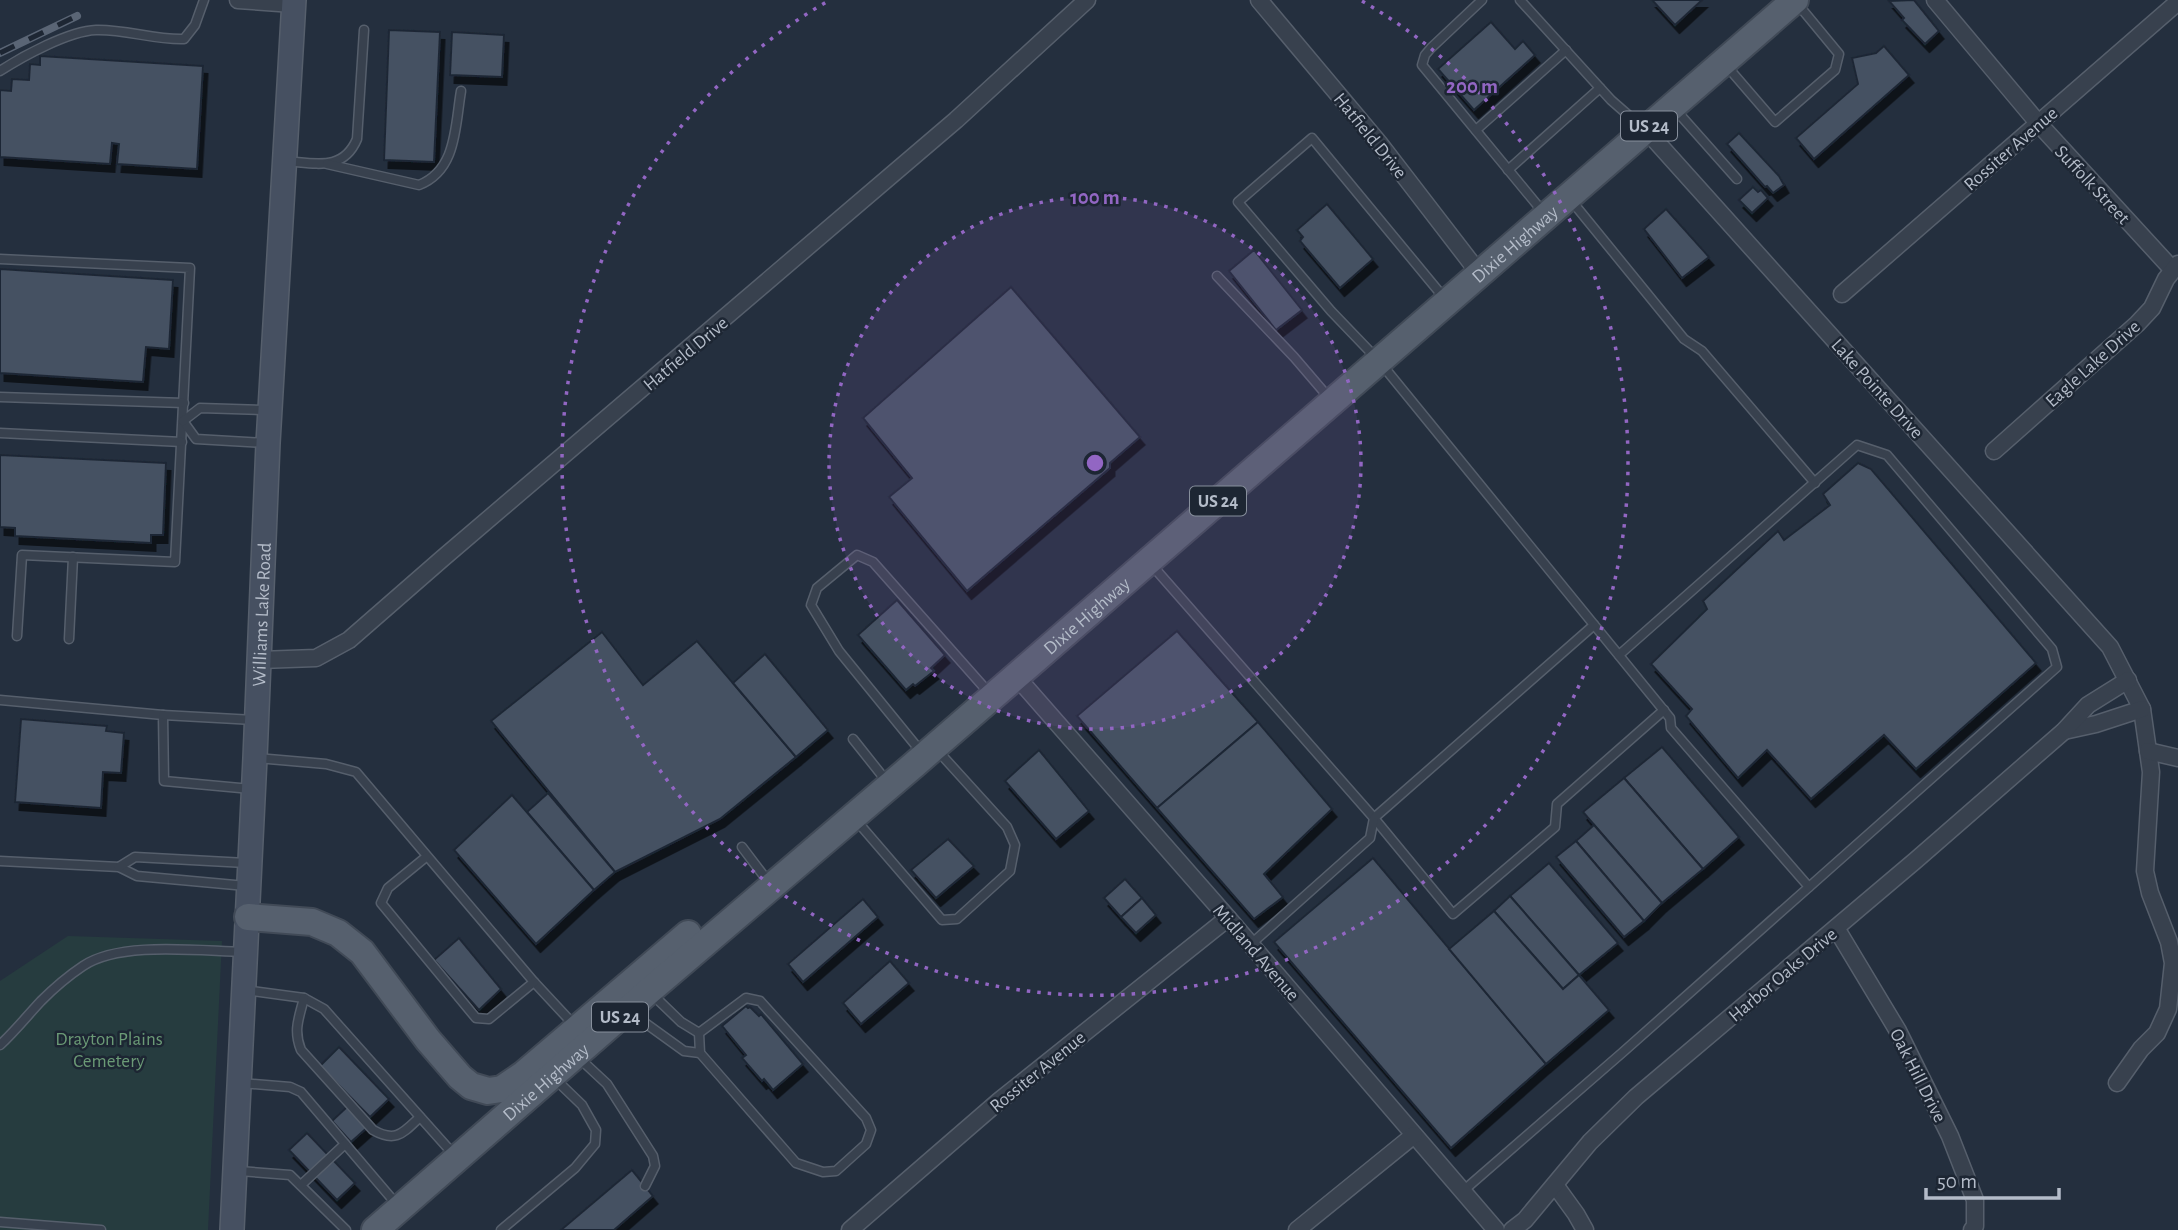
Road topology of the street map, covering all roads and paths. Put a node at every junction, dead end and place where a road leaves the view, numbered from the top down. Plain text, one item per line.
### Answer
1 (204, 0) edge
2 (238, 0) edge
3 (1087, 0) edge
4 (1259, 0) edge
5 (1482, 0) edge
6 (1520, 0) edge
7 (1795, 0) edge
8 (1936, 0) edge
9 (294, 2) edge
10 (2178, 2) edge
11 (364, 30) dead end
12 (1566, 50) junction
13 (1724, 62) junction
14 (0, 71) edge
15 (1600, 88) junction
16 (461, 91) dead end
17 (1672, 106) junction
18 (2039, 124) junction
19 (1476, 130) junction
20 (1646, 130) junction
21 (285, 160) junction
22 (327, 164) junction
23 (1508, 170) junction
24 (1737, 179) dead end
25 (1568, 197) junction
26 (1546, 215) junction
27 (0, 259) edge
28 (2175, 267) edge
29 (1479, 274) junction
30 (1217, 276) dead end
31 (1842, 294) dead end
32 (1447, 301) junction
33 (1379, 361) junction
34 (0, 397) edge
35 (1332, 402) junction
36 (184, 403) junction
37 (271, 411) junction
38 (183, 421) junction
39 (0, 433) edge
40 (182, 442) junction
41 (268, 443) junction
42 (1994, 451) dead end
43 (1815, 483) junction
44 (73, 557) junction
45 (1147, 561) junction
46 (1594, 625) junction
47 (17, 636) dead end
48 (69, 639) dead end
49 (1619, 655) junction
50 (260, 660) junction
51 (1015, 676) junction
52 (2128, 680) junction
53 (992, 696) junction
54 (0, 700) edge
55 (2143, 709) junction
56 (1664, 710) junction
57 (163, 715) junction
58 (257, 720) junction
59 (2064, 731) junction
60 (853, 739) dead end
61 (929, 751) junction
62 (2148, 751) junction
63 (256, 758) junction
64 (2178, 758) edge
65 (890, 786) junction
66 (254, 789) junction
67 (853, 817) junction
68 (1374, 818) junction
69 (742, 847) dead end
70 (426, 857) junction
71 (0, 861) edge
72 (119, 867) junction
73 (250, 874) junction
74 (772, 886) junction
75 (1809, 887) junction
76 (248, 917) junction
77 (1228, 918) junction
78 (727, 924) junction
79 (1836, 928) junction
80 (1251, 944) junction
81 (246, 952) junction
82 (534, 982) junction
83 (245, 990) junction
84 (649, 991) junction
85 (304, 998) junction
86 (628, 1010) junction
87 (577, 1028) junction
88 (699, 1033) junction
89 (0, 1045) edge
90 (699, 1053) junction
91 (576, 1055) junction
92 (552, 1076) junction
93 (240, 1083) junction
94 (2117, 1083) dead end
95 (420, 1117) junction
96 (1414, 1135) junction
97 (345, 1144) junction
98 (457, 1159) junction
99 (236, 1171) junction
100 (301, 1185) junction
101 (1555, 1185) junction
102 (645, 1186) dead end
103 (1463, 1191) junction
104 (400, 1208) junction
105 (0, 1222) edge
106 (101, 1230) edge
107 (232, 1230) edge
108 (346, 1230) edge
109 (375, 1230) edge
110 (501, 1230) edge
111 (850, 1230) edge
112 (1297, 1230) edge
113 (1496, 1230) edge
114 (1512, 1230) edge
115 (1585, 1230) edge
116 (1972, 1230) edge

1 - 14 lane
2 - 9 street
3 - 50 street, Hatfield Drive
4 - 29 street, Hatfield Drive
5 - 19 lane
6 - 12 lane
7 - 13 main road, Dixie Highway / US 24
7 - 13 lane
8 - 18 street, Suffolk Street
9 - 21 main road, Williams Lake Road
10 - 18 street, Rossiter Avenue
11 - 22 lane
12 - 15 lane
12 - 19 lane
13 - 17 main road, Dixie Highway / US 24
15 - 20 lane
15 - 23 lane
16 - 22 lane
17 - 20 main road, Dixie Highway / US 24
17 - 24 lane
18 - 28 street, Suffolk Street
18 - 31 street, Rossiter Avenue
19 - 23 lane
20 - 25 main road, Dixie Highway / US 24
20 - 52 street, Lake Pointe Drive
21 - 22 lane
21 - 37 main road, Williams Lake Road
23 - 26 lane
25 - 26 main road, Dixie Highway / US 24
25 - 43 lane
26 - 29 main road, Dixie Highway / US 24
27 - 36 lane
28 - 42 street, Eagle Lake Drive
29 - 32 main road, Dixie Highway / US 24
30 - 35 lane
32 - 33 main road, Dixie Highway / US 24
32 - 33 lane
33 - 35 main road, Dixie Highway / US 24
33 - 46 lane
34 - 36 lane
35 - 45 main road, Dixie Highway / US 24
36 - 38 lane
37 - 38 lane
37 - 41 main road, Williams Lake Road
38 - 40 lane
38 - 41 lane
39 - 40 lane
40 - 44 lane
41 - 50 main road, Williams Lake Road
43 - 49 lane
43 - 75 lane
44 - 47 lane
44 - 48 lane
45 - 51 main road, Dixie Highway / US 24
45 - 68 lane
46 - 49 lane
46 - 68 lane
49 - 56 lane
50 - 58 main road, Williams Lake Road
51 - 53 main road, Dixie Highway / US 24
51 - 77 street, Midland Avenue
52 - 55 street, Lake Pointe Drive
52 - 59 street, Harbor Oaks Drive
53 - 61 main road, Dixie Highway / US 24
53 - 61 lane
54 - 57 lane
55 - 59 street
55 - 62 street
56 - 68 lane
56 - 75 lane
57 - 58 lane
57 - 66 lane
58 - 63 main road, Williams Lake Road
59 - 79 street, Harbor Oaks Drive
60 - 65 lane
61 - 65 main road, Dixie Highway / US 24
61 - 67 lane
62 - 64 street
62 - 94 street
63 - 66 main road, Williams Lake Road
63 - 70 lane
65 - 67 main road, Dixie Highway / US 24
66 - 73 main road, Williams Lake Road
67 - 74 main road, Dixie Highway / US 24
68 - 80 lane
69 - 74 lane
70 - 82 lane
70 - 82 lane
71 - 72 lane
72 - 73 lane
72 - 73 lane
73 - 76 main road, Williams Lake Road
74 - 78 main road, Dixie Highway / US 24
75 - 103 lane
76 - 81 main road, Williams Lake Road
76 - 87 main road
77 - 80 street, Midland Avenue
77 - 111 street, Rossiter Avenue
78 - 84 main road, Dixie Highway / US 24
78 - 87 main road
79 - 101 street, Harbor Oaks Drive
79 - 116 street, Oak Hill Drive
80 - 96 street, Midland Avenue
81 - 83 main road, Williams Lake Road
81 - 89 lane
82 - 87 lane
83 - 85 lane
83 - 93 main road, Williams Lake Road
84 - 86 main road, Dixie Highway / US 24
84 - 88 lane
85 - 95 lane
85 - 95 lane
86 - 90 lane
86 - 91 main road, Dixie Highway / US 24
88 - 90 lane
88 - 90 lane
91 - 92 main road, Dixie Highway / US 24
91 - 102 lane
92 - 98 main road, Dixie Highway / US 24
92 - 110 lane
93 - 97 lane
93 - 99 main road, Williams Lake Road
95 - 98 lane
96 - 103 street, Midland Avenue
96 - 112 street
97 - 100 lane
97 - 104 lane
98 - 104 main road, Dixie Highway / US 24
99 - 100 lane
99 - 107 main road, Williams Lake Road
100 - 108 lane
101 - 114 street, Harbor Oaks Drive
101 - 115 street
103 - 113 street, Midland Avenue
104 - 109 main road, Dixie Highway / US 24
105 - 106 lane

